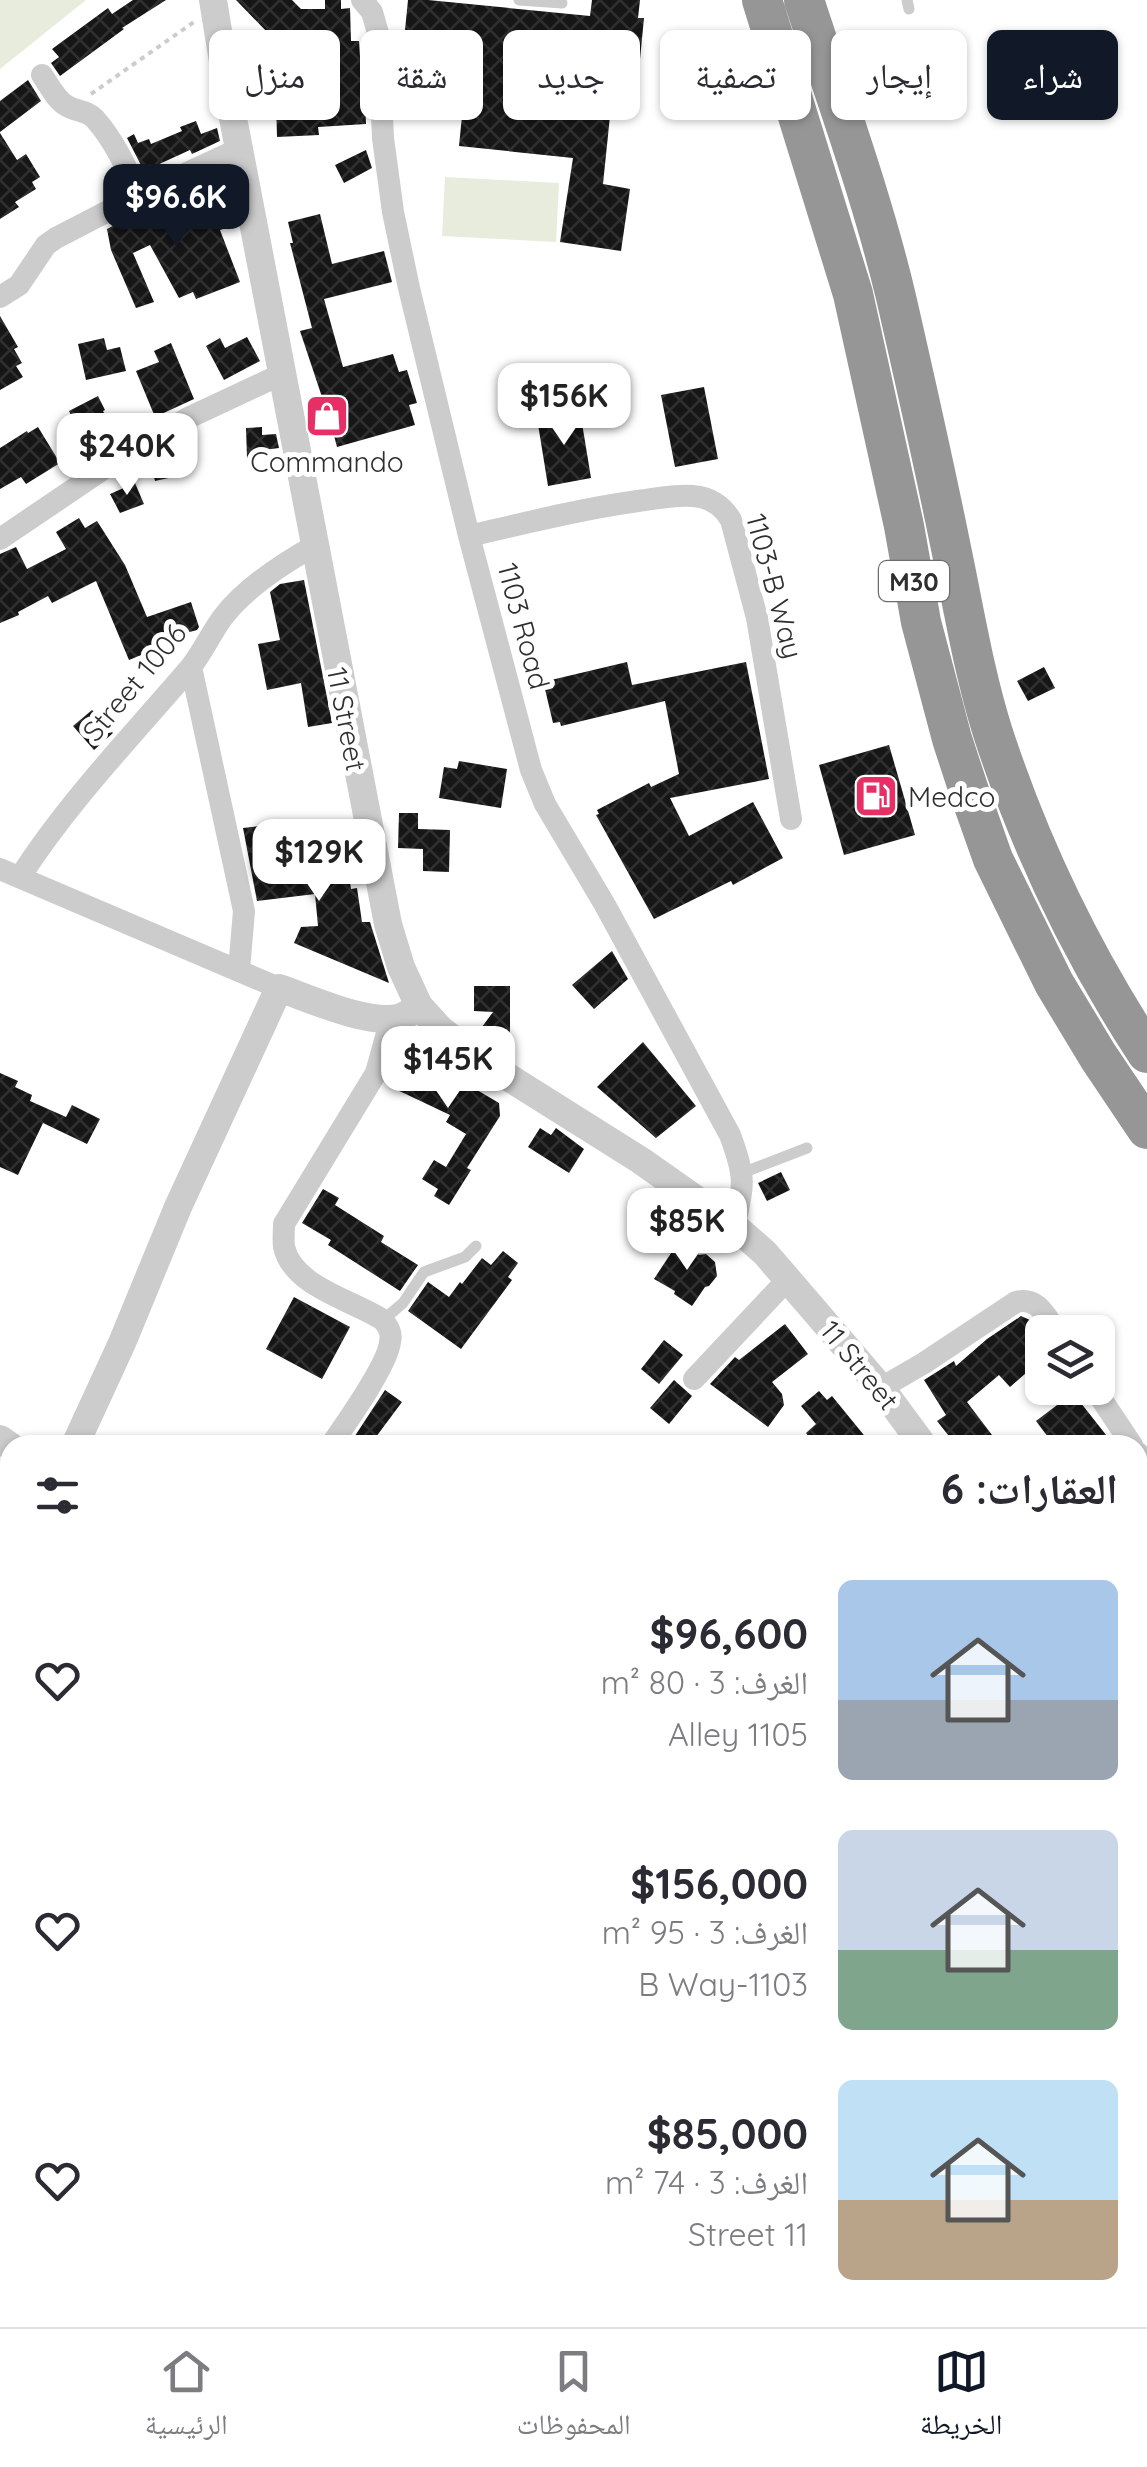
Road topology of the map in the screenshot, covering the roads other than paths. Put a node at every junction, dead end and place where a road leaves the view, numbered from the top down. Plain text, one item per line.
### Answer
1 (362, 0) edge
2 (518, 0) edge
3 (762, 0) edge
4 (804, 0) edge
5 (562, 3) dead end
6 (214, 4) edge
7 (42, 75) dead end
8 (239, 148) junction
9 (139, 195) junction
10 (0, 297) edge
11 (282, 374) junction
12 (469, 536) junction
13 (0, 539) edge
14 (314, 546) junction
15 (191, 667) junction
16 (791, 818) dead end
17 (10, 873) edge
18 (239, 970) junction
19 (279, 988) junction
20 (419, 1006) junction
21 (388, 1019) junction
22 (1147, 1053) edge
23 (1147, 1129) edge
24 (807, 1148) dead end
25 (742, 1173) junction
26 (734, 1226) junction
27 (476, 1246) dead end
28 (789, 1278) junction
29 (1045, 1315) edge
30 (384, 1320) junction
31 (694, 1379) dead end
32 (881, 1388) junction
33 (1105, 1405) edge
34 (79, 1435) edge
35 (338, 1435) edge
36 (916, 1435) edge
37 (1125, 1435) edge

1 - 12 street, 1103 Road
2 - 5 lane
3 - 23 highway, M30
4 - 22 highway, M30
6 - 8 street, 11 Street
7 - 9 street
8 - 9 street
8 - 11 street, 11 Street
9 - 10 street
11 - 13 street
11 - 14 street, 11 Street
12 - 16 street, 1103-B Way
12 - 25 street, 1103 Road
14 - 15 street, Street 1006
14 - 20 street, 11 Street
15 - 17 street, Street 1006
15 - 18 street
17 - 18 street
18 - 19 street
19 - 21 street
19 - 34 street
20 - 21 street
20 - 26 street, 11 Street
21 - 30 street
24 - 25 lane
25 - 26 street, 1103 Road
26 - 28 street, 11 Street
27 - 30 lane
28 - 31 street
28 - 32 street, 11 Street
29 - 32 street
30 - 35 street
32 - 36 street, 11 Street
33 - 37 street

